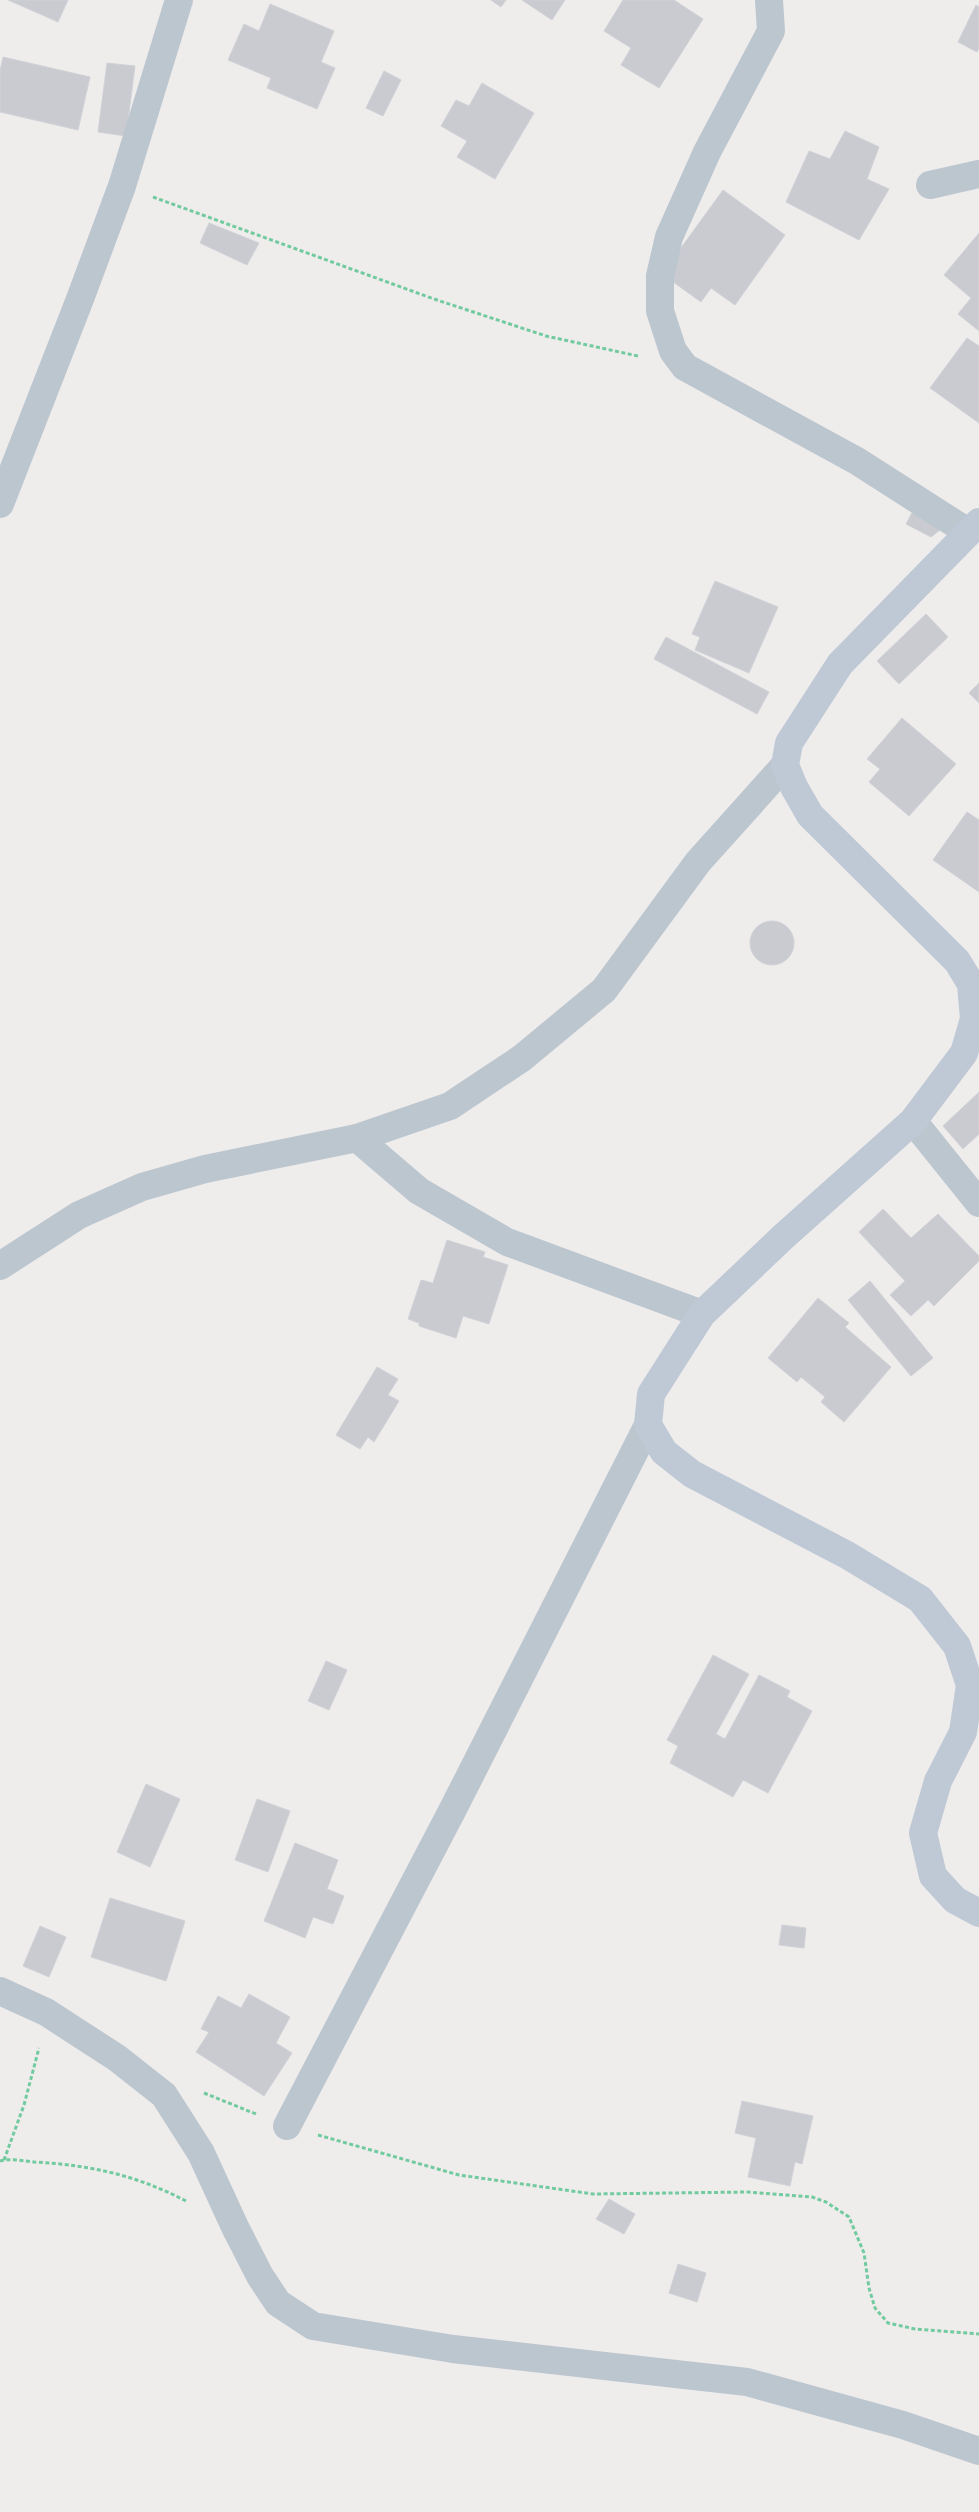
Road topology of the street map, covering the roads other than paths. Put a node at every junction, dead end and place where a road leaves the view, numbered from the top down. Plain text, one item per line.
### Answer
1 (179, 0) edge
2 (769, 0) edge
3 (979, 174) edge
4 (930, 185) dead end
5 (0, 504) edge
6 (974, 527) edge
7 (785, 765) junction
8 (913, 1121) junction
9 (357, 1138) junction
10 (979, 1203) edge
11 (0, 1266) edge
12 (702, 1314) junction
13 (648, 1425) junction
14 (979, 1913) edge
15 (0, 1991) edge
16 (287, 2126) road end
17 (979, 2451) edge

1 - 5 street
2 - 6 street
3 - 4 street
6 - 7 street
7 - 8 street
7 - 9 street
8 - 10 street
8 - 12 street
9 - 11 street
9 - 12 street
12 - 13 street
13 - 14 street
13 - 16 street
15 - 17 street

